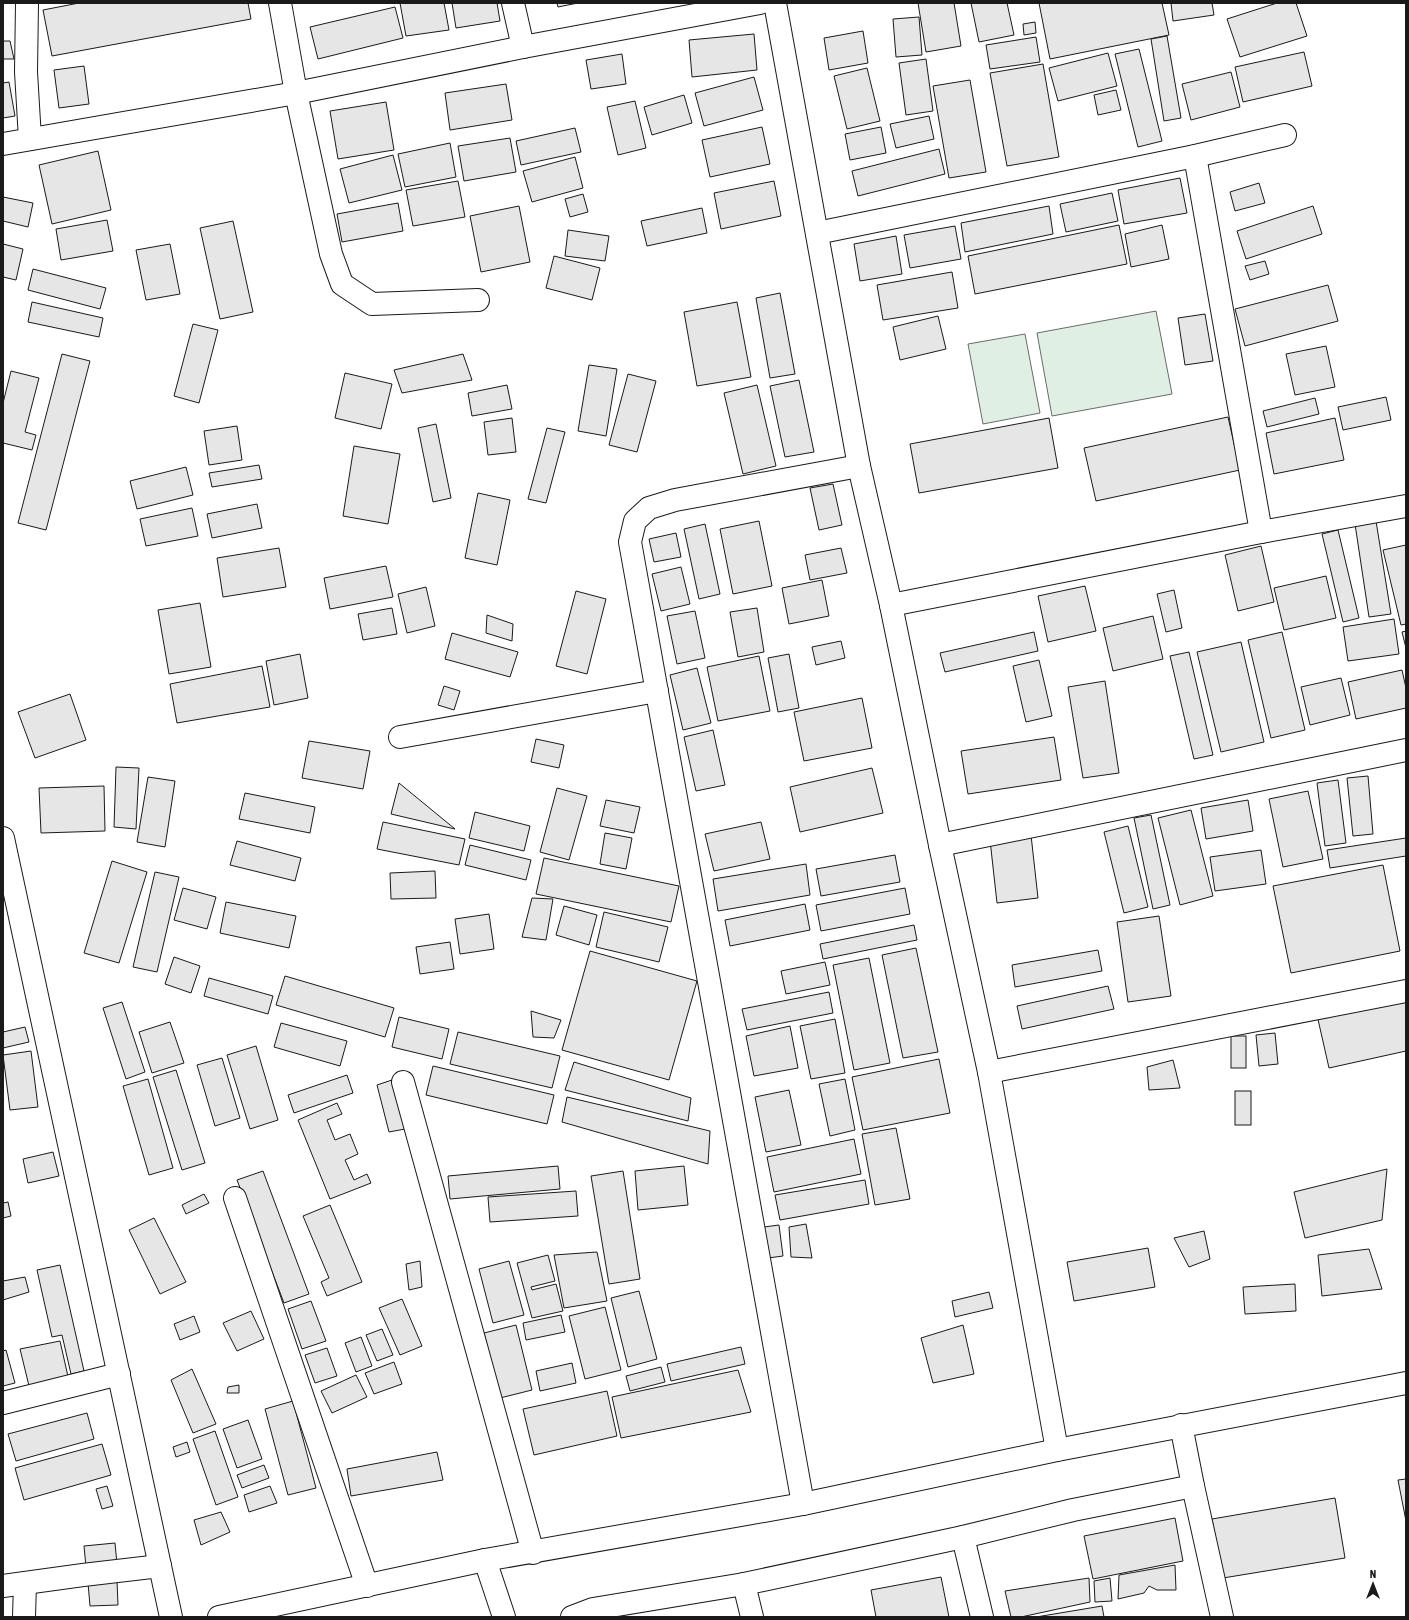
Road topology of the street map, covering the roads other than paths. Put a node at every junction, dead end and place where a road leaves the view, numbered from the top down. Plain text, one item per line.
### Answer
1 (27, 3) edge
2 (280, 3) edge
3 (513, 3) edge
4 (760, 3) edge
5 (776, 3) edge
6 (523, 47) junction
7 (296, 93) junction
8 (1285, 135) dead end
9 (30, 139) junction
10 (3, 144) edge
11 (1195, 156) junction
12 (817, 233) junction
13 (478, 300) dead end
14 (859, 466) junction
15 (1406, 506) edge
16 (1261, 532) junction
17 (891, 605) junction
18 (657, 691) junction
19 (400, 737) dead end
20 (1406, 750) edge
21 (3, 838) edge
22 (940, 845) junction
23 (1406, 991) edge
24 (989, 1072) junction
25 (403, 1082) dead end
26 (235, 1198) dead end
27 (119, 1374) junction
28 (1406, 1383) edge
29 (3, 1403) edge
30 (1181, 1425) junction
31 (1057, 1450) junction
32 (1193, 1486) junction
33 (802, 1504) junction
34 (963, 1537) junction
35 (533, 1553) junction
36 (485, 1560) junction
37 (160, 1566) junction
38 (25, 1583) junction
39 (744, 1584) junction
40 (3, 1586) edge
41 (367, 1586) junction
42 (24, 1617) edge
43 (171, 1617) edge
44 (219, 1617) edge
45 (504, 1617) edge
46 (572, 1617) edge
47 (752, 1617) edge
48 (982, 1617) edge
49 (1222, 1617) edge

1 - 9 street
2 - 7 street
3 - 6 street
4 - 6 street
5 - 12 street
6 - 7 street
7 - 9 street
7 - 13 street
8 - 11 street
9 - 10 street
11 - 12 street
11 - 16 street
12 - 14 street
14 - 17 street
14 - 18 street
15 - 16 street
16 - 17 street
17 - 22 street
18 - 19 street
18 - 33 street
20 - 22 street
21 - 27 street
22 - 24 street
23 - 24 street
24 - 31 street
25 - 35 street
26 - 41 street
27 - 29 street
27 - 37 street
28 - 30 street
30 - 31 street
30 - 32 street
31 - 33 street
32 - 34 street
32 - 49 street
33 - 35 street
34 - 39 street
34 - 48 street
35 - 36 street
36 - 41 street
36 - 45 street
37 - 38 street
37 - 43 street
38 - 40 street
38 - 42 street
39 - 46 street
39 - 47 street
41 - 44 street

